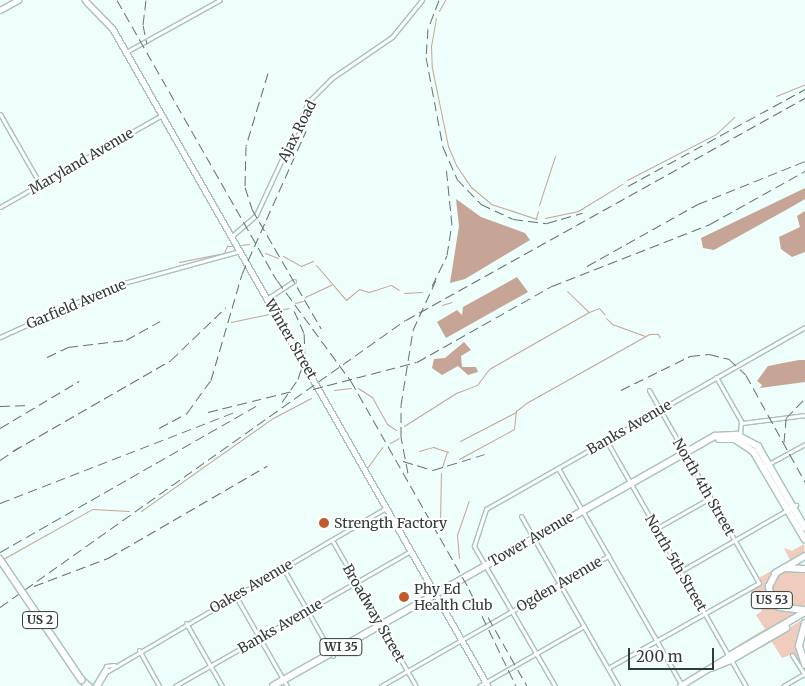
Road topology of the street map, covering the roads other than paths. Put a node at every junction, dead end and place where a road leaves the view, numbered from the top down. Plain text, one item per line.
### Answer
1 (18, 0) edge
2 (86, 0) edge
3 (220, 0) edge
4 (422, 0) edge
5 (0, 10) edge
6 (126, 52) junction
7 (0, 114) edge
8 (162, 115) junction
9 (40, 184) junction
10 (0, 207) edge
11 (232, 236) junction
12 (240, 251) junction
13 (294, 281) dead end
14 (268, 298) junction
15 (805, 327) edge
16 (0, 337) edge
17 (716, 377) junction
18 (649, 390) dead end
19 (660, 409) junction
20 (805, 415) edge
21 (742, 423) junction
22 (740, 438) junction
23 (606, 440) junction
24 (805, 444) edge
25 (685, 453) junction
26 (766, 465) junction
27 (558, 468) junction
28 (631, 484) junction
29 (710, 498) junction
30 (792, 507) junction
31 (387, 508) junction
32 (582, 512) junction
33 (521, 516) dead end
34 (805, 527) edge
35 (656, 528) junction
36 (534, 539) junction
37 (805, 539) edge
38 (332, 540) junction
39 (735, 540) junction
40 (412, 551) junction
41 (608, 556) junction
42 (805, 556) edge
43 (0, 559) edge
44 (486, 567) junction
45 (283, 568) junction
46 (783, 568) junction
47 (805, 569) edge
48 (681, 571) junction
49 (357, 582) junction
50 (560, 584) junction
51 (235, 595) junction
52 (436, 595) junction
53 (307, 611) junction
54 (512, 611) junction
55 (805, 611) edge
56 (705, 614) junction
57 (805, 617) edge
58 (186, 623) junction
59 (805, 624) edge
60 (382, 626) junction
61 (584, 626) junction
62 (259, 638) junction
63 (462, 640) junction
64 (657, 642) junction
65 (139, 650) junction
66 (332, 654) junction
67 (536, 654) junction
68 (792, 655) dead end
69 (730, 658) junction
70 (805, 664) edge
71 (210, 666) junction
72 (608, 668) junction
73 (106, 671) joint
74 (408, 671) junction
75 (805, 675) edge
76 (83, 683) edge
77 (284, 684) edge
78 (487, 684) edge
79 (88, 686) edge
80 (97, 686) edge
81 (159, 686) edge
82 (175, 686) edge
83 (222, 686) edge
84 (273, 686) edge
85 (381, 686) edge
86 (416, 686) edge
87 (479, 686) edge
88 (554, 686) edge
89 (618, 686) edge
90 (681, 686) edge
91 (746, 686) edge
92 (783, 686) edge

1 - 5 street
2 - 6 street, Winter Street
3 - 6 street
4 - 11 street, Ajax Road
6 - 8 street, Winter Street
7 - 9 street
8 - 9 street, Maryland Avenue
8 - 11 street, Winter Street
9 - 10 street, Maryland Avenue
11 - 12 street, Winter Street
12 - 14 street, Winter Street
12 - 16 street, Garfield Avenue
13 - 14 street
14 - 31 street, Winter Street
15 - 17 street, Banks Avenue
17 - 19 street, Banks Avenue
17 - 21 street
18 - 19 street, North 4th Street
19 - 23 street, Banks Avenue
19 - 25 street, North 4th Street
20 - 21 street
21 - 22 street
22 - 25 main road, Tower Avenue / WI 35
22 - 26 main road
23 - 27 street, Banks Avenue
23 - 28 street, North 5th Street
24 - 26 street
25 - 28 main road, Tower Avenue / WI 35
25 - 29 street, North 4th Street
26 - 30 main road
27 - 32 street
27 - 44 street, Banks Avenue
28 - 32 main road, Tower Avenue / WI 35
28 - 35 street, North 5th Street
29 - 35 street
29 - 39 street, North 4th Street
30 - 34 main road
30 - 37 main road
30 - 39 street
31 - 38 street, Oakes Avenue
31 - 40 street, Winter Street
32 - 36 main road, Tower Avenue / WI 35
32 - 41 street
33 - 36 street
35 - 48 street, North 5th Street
36 - 44 main road, Tower Avenue / WI 35
36 - 50 street
38 - 45 street, Oakes Avenue
38 - 49 street, Broadway Street
39 - 48 street
39 - 56 street, North 4th Street
40 - 49 street, Banks Avenue
40 - 52 street, Winter Street
41 - 50 street, Ogden Avenue
41 - 64 street
42 - 46 highway
43 - 76 main road, US 2, bridge
44 - 52 main road, Tower Avenue / WI 35
44 - 54 street
45 - 51 street, Oakes Avenue
45 - 53 street
46 - 47 highway
46 - 55 highway, US 53
48 - 56 street, North 5th Street
49 - 53 street, Banks Avenue
49 - 60 street, Broadway Street
50 - 54 street, Ogden Avenue
50 - 61 street
51 - 58 street, Oakes Avenue
51 - 62 street
52 - 60 main road, Tower Avenue / WI 35
52 - 63 street, Winter Street
53 - 62 street, Banks Avenue
53 - 66 street
54 - 63 street, Ogden Avenue
54 - 67 street
55 - 69 highway
56 - 64 street
56 - 69 street, North 5th Street
57 - 69 highway
58 - 65 street, Oakes Avenue
58 - 71 street
59 - 70 highway, US 53
60 - 66 main road, Tower Avenue / WI 35
60 - 74 street, Broadway Street
61 - 67 street
61 - 72 street
62 - 71 street, Banks Avenue
62 - 77 street
63 - 74 street, Ogden Avenue
63 - 78 street, Winter Street
64 - 72 street
64 - 90 street
65 - 73 street, Oakes Avenue
65 - 81 street
66 - 77 main road, Tower Avenue / WI 35
67 - 78 street
67 - 88 street
68 - 75 street
69 - 90 street
69 - 91 street, North 5th Street
71 - 82 street, Banks Avenue
71 - 83 street
72 - 89 street
73 - 80 main road
74 - 85 street, Ogden Avenue
74 - 86 street, Broadway Street
75 - 92 street
76 - 79 main road, US 2
77 - 84 main road, Tower Avenue / WI 35
78 - 87 street

